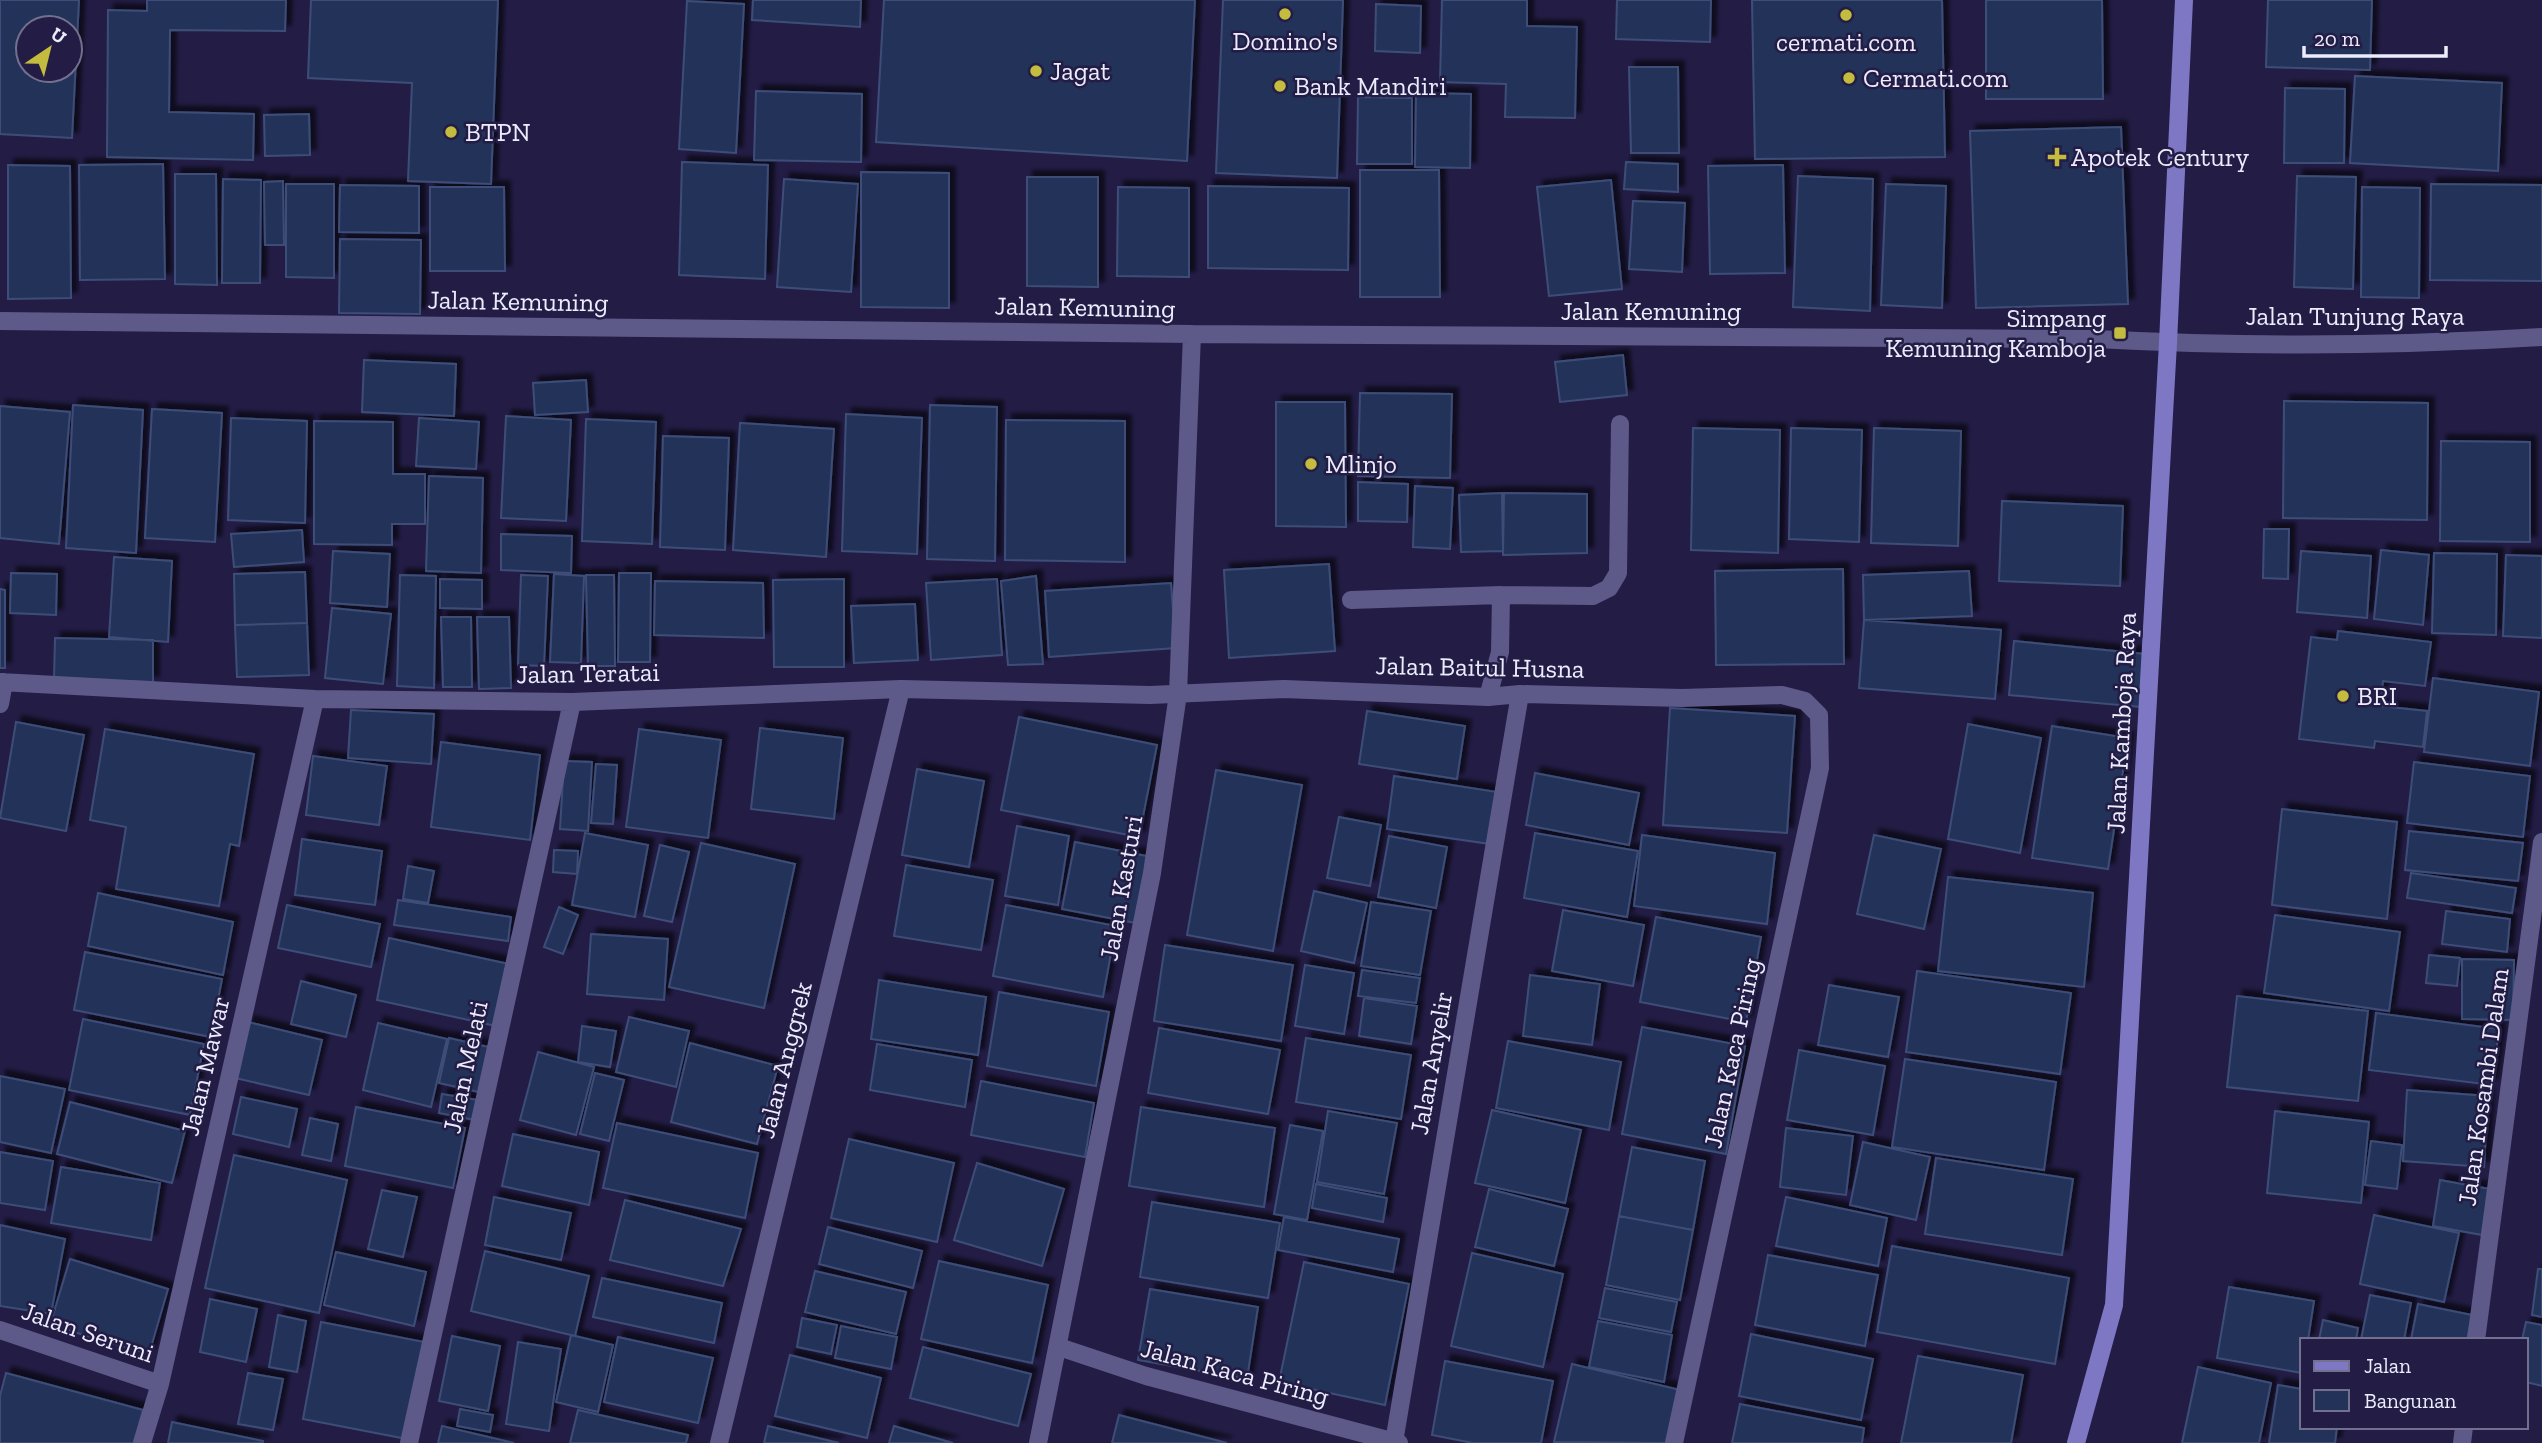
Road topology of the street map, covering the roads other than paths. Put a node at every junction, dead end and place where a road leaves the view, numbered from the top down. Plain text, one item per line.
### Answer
1 (2185, 0) edge
2 (0, 321) edge
3 (1192, 334) junction
4 (2542, 337) edge
5 (2168, 343) junction
6 (1620, 424) dead end
7 (1501, 595) junction
8 (1351, 600) dead end
9 (2, 682) edge
10 (901, 690) junction
11 (1178, 694) junction
12 (1520, 694) junction
13 (1782, 695) joint
14 (1488, 696) junction
15 (315, 699) junction
16 (572, 702) junction
17 (0, 704) edge
18 (2542, 842) edge
19 (0, 1330) edge
20 (2476, 1338) edge
21 (1059, 1346) junction
22 (160, 1384) junction
23 (1396, 1442) edge
24 (142, 1443) edge
25 (409, 1443) edge
26 (719, 1443) edge
27 (1038, 1443) edge
28 (1674, 1443) edge
29 (2076, 1443) edge

1 - 5 street, Jalan Kamboja Raya
2 - 3 street, Jalan Kemuning
3 - 5 street, Jalan Kemuning
3 - 11 street, Jalan Kasturi
4 - 5 street, Jalan Tunjung Raya
5 - 29 street, Jalan Kamboja Raya
6 - 7 street
7 - 8 street
7 - 14 street
9 - 15 street, Jalan Teratai
9 - 17 street
10 - 11 street, Jalan Teratai
10 - 16 street, Jalan Teratai
10 - 26 street, Jalan Anggrek
11 - 14 street, Jalan Baitul Husna
11 - 21 street, Jalan Kasturi
12 - 13 street, Jalan Baitul Husna
12 - 14 street, Jalan Baitul Husna
12 - 23 street, Jalan Anyelir
13 - 28 street, Jalan Kaca Piring
15 - 16 street, Jalan Teratai
15 - 22 street, Jalan Mawar
16 - 25 street, Jalan Melati
18 - 20 street, Jalan Kosambi Dalam
19 - 22 street, Jalan Seruni
21 - 23 street, Jalan Kaca Piring
21 - 27 street, Jalan Kasturi
22 - 24 street, Jalan Mawar

